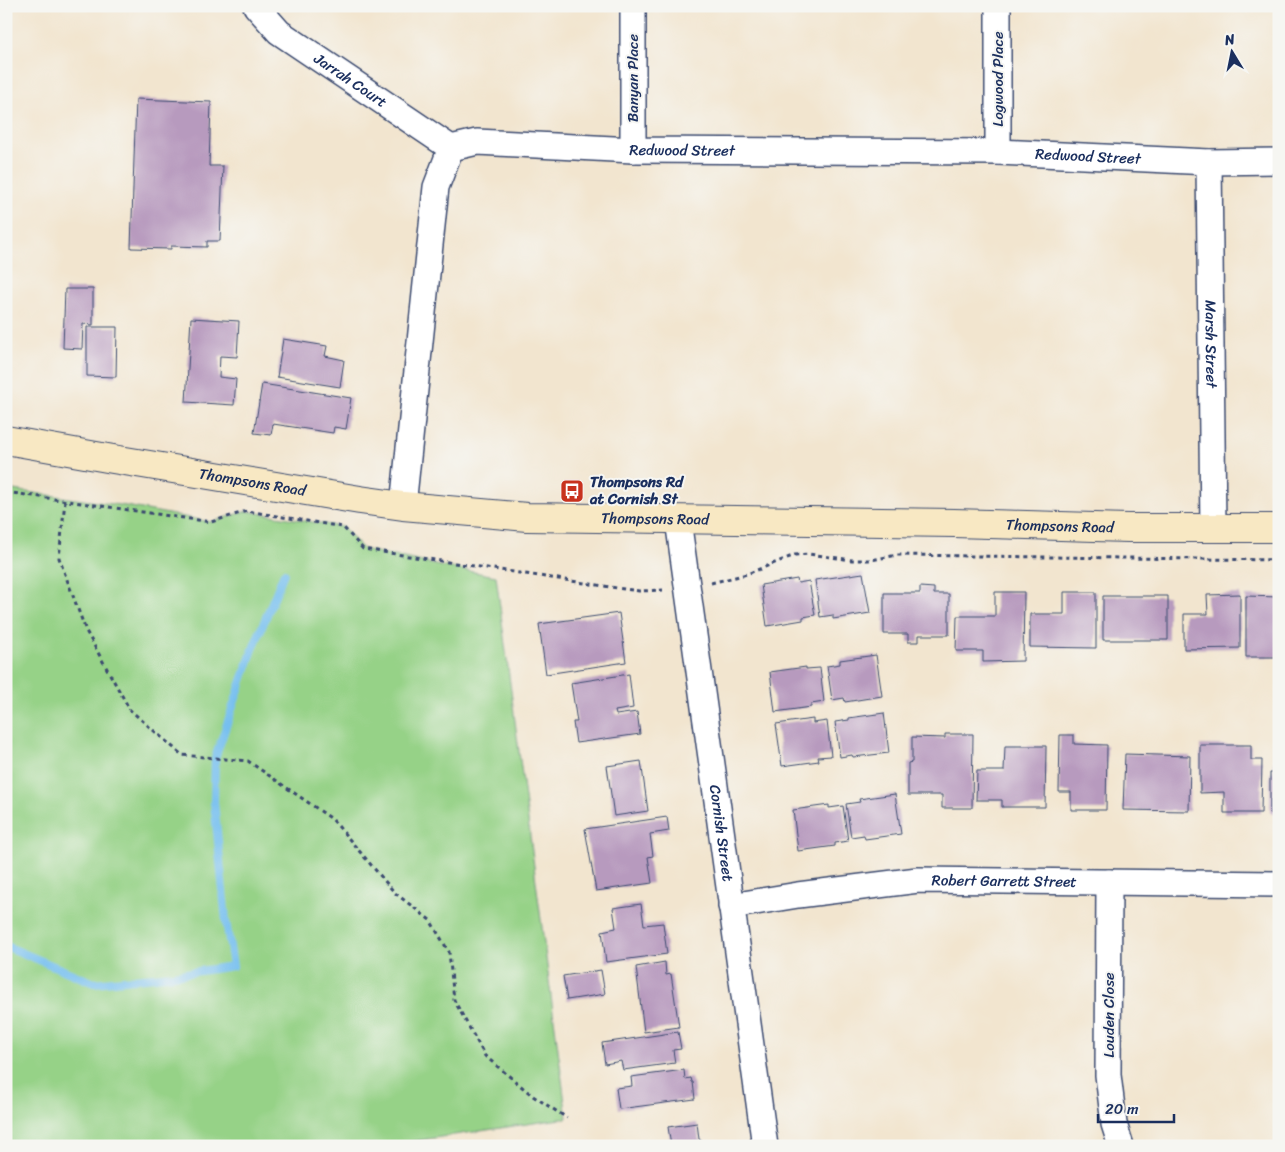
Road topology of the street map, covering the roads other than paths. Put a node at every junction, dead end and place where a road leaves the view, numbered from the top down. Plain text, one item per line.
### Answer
1 (256, 6) edge
2 (633, 6) edge
3 (998, 6) edge
4 (451, 148) junction
5 (633, 150) junction
6 (998, 152) junction
7 (1210, 162) junction
8 (1279, 162) edge
9 (6, 440) edge
10 (403, 506) junction
11 (678, 520) junction
12 (1213, 528) junction
13 (1279, 528) edge
14 (1109, 882) junction
15 (1279, 884) edge
16 (731, 906) junction
17 (765, 1146) edge
18 (1121, 1146) edge

1 - 4 street, Jarrah Court
2 - 5 street, Banyan Place
3 - 6 street, Logwood Place
4 - 5 street, Redwood Street
4 - 10 street
5 - 6 street, Redwood Street
6 - 7 street, Redwood Street
7 - 8 street, Redwood Street
7 - 12 street, Marsh Street
9 - 10 street, Thompsons Road
10 - 11 street, Thompsons Road
11 - 12 street, Thompsons Road
11 - 16 street, Cornish Street
12 - 13 street, Thompsons Road
14 - 15 street, Robert Garrett Street
14 - 16 street, Robert Garrett Street
14 - 18 street, Louden Close
16 - 17 street, Cornish Street

